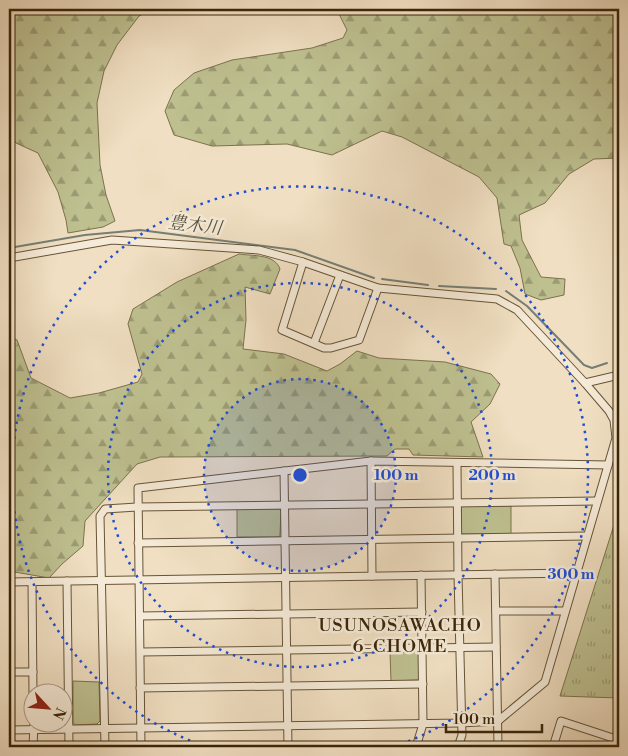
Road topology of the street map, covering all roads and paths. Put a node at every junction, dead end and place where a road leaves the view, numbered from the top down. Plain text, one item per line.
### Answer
1 (9, 258) edge
2 (303, 262) junction
3 (340, 275) junction
4 (378, 288) junction
5 (314, 343) junction
6 (619, 375) edge
7 (585, 383) junction
8 (371, 461) junction
9 (457, 463) junction
10 (608, 465) junction
11 (284, 471) junction
12 (597, 501) junction
13 (458, 503) junction
14 (371, 504) junction
15 (284, 506) junction
16 (137, 507) junction
17 (587, 536) junction
18 (458, 538) junction
19 (372, 540) junction
20 (284, 541) junction
21 (138, 543) junction
22 (576, 573) junction
23 (495, 574) junction
24 (421, 575) junction
25 (458, 575) junction
26 (372, 576) junction
27 (285, 578) junction
28 (102, 580) junction
29 (139, 580) junction
30 (67, 581) junction
31 (9, 582) edge
32 (32, 582) junction
33 (496, 611) junction
34 (565, 611) junction
35 (422, 612) junction
36 (286, 614) junction
37 (140, 616) junction
38 (460, 647) junction
39 (496, 647) junction
40 (423, 648) junction
41 (286, 650) junction
42 (140, 652) junction
43 (9, 672) edge
44 (33, 672) junction
45 (33, 684) edge
46 (68, 684) edge
47 (423, 684) junction
48 (286, 686) junction
49 (140, 688) junction
50 (498, 721) junction
51 (460, 723) junction
52 (423, 724) junction
53 (288, 726) junction
54 (22, 728) edge
55 (141, 728) junction
56 (72, 729) edge
57 (105, 729) junction
58 (9, 730) edge
59 (34, 734) edge
60 (69, 734) edge
61 (619, 740) edge
62 (34, 747) edge
63 (69, 747) edge
64 (105, 747) edge
65 (141, 747) edge
66 (288, 747) edge
67 (416, 747) edge
68 (458, 747) edge
69 (498, 747) edge
70 (553, 747) edge

1 - 2 street
2 - 3 street
2 - 5 street
3 - 4 street
3 - 5 street
4 - 5 street
4 - 7 street
6 - 7 street
7 - 10 street
8 - 9 street
8 - 11 street
8 - 14 street
9 - 10 street
9 - 13 street
10 - 12 street
11 - 15 street
11 - 16 street
12 - 13 street
12 - 17 street
13 - 14 street
13 - 18 street
14 - 15 street
14 - 19 street
15 - 16 street
15 - 20 street
16 - 21 street
16 - 28 street
17 - 18 street
17 - 22 street
18 - 19 street
18 - 25 street
19 - 20 street
19 - 26 street
20 - 21 street
20 - 27 street
21 - 29 street
22 - 23 street
22 - 34 street
23 - 25 street
23 - 33 street
24 - 25 street
24 - 26 street
24 - 35 street
25 - 38 street
26 - 27 street
27 - 29 street
27 - 36 street
28 - 29 street
28 - 30 street
28 - 57 street
29 - 37 street
30 - 32 street
30 - 46 street
31 - 32 street
32 - 44 street
33 - 34 street
33 - 39 street
34 - 50 street
35 - 36 street
35 - 40 street
36 - 37 street
36 - 41 street
37 - 42 street
38 - 39 street
38 - 40 street
38 - 51 street
39 - 50 street
40 - 41 street
40 - 47 street
41 - 42 street
41 - 48 street
42 - 49 street
43 - 44 street
44 - 45 street
47 - 48 street
47 - 52 street
48 - 49 street
48 - 53 street
49 - 55 street
50 - 51 street
50 - 69 street
51 - 52 street
51 - 68 street
52 - 53 street
52 - 67 street
53 - 55 street
53 - 66 street
54 - 58 street
55 - 57 street
55 - 65 street
56 - 57 street
57 - 64 street
59 - 62 street
60 - 63 street
61 - 70 street

